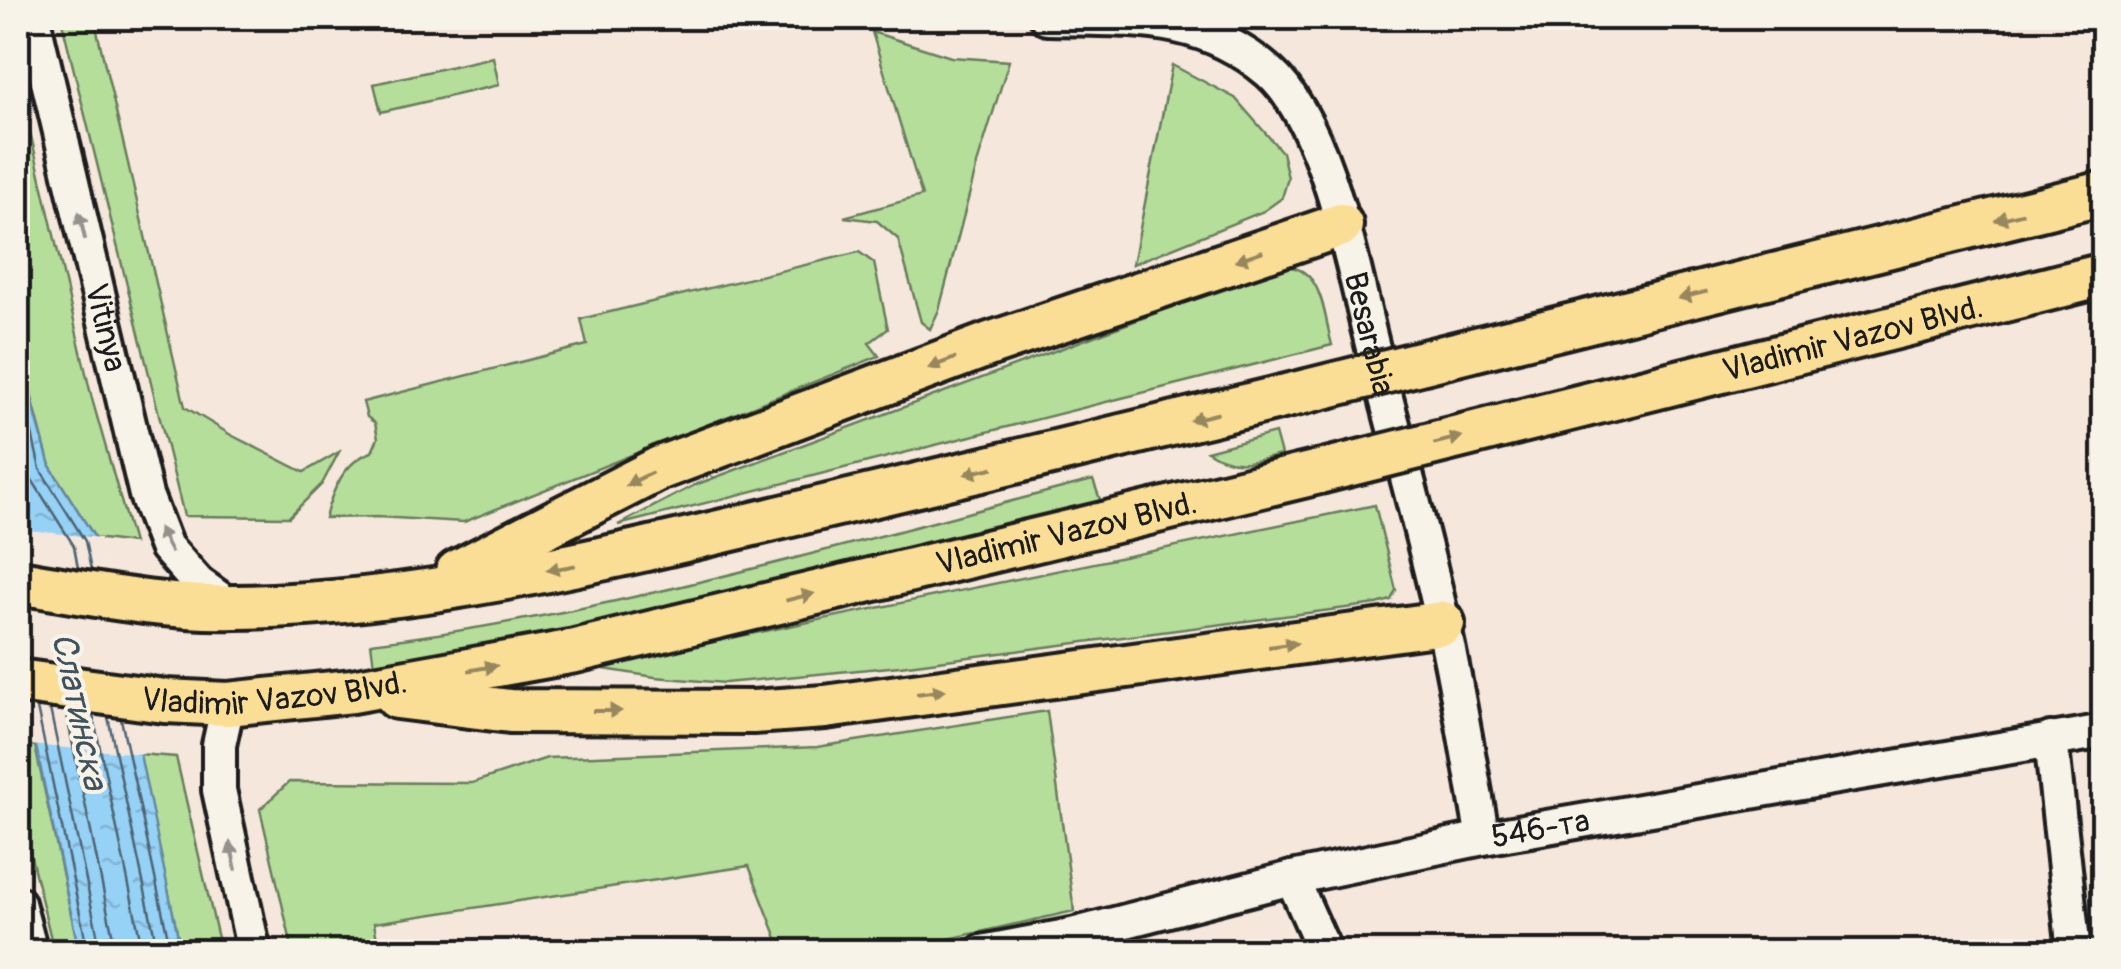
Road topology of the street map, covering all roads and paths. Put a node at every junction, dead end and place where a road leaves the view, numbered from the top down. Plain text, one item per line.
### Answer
1 (33, 18) edge
2 (1047, 18) edge
3 (2104, 193) edge
4 (1341, 225) junction
5 (2104, 275) edge
6 (18, 582) edge
7 (426, 588) junction
8 (233, 608) junction
9 (1443, 624) junction
10 (18, 682) edge
11 (352, 691) junction
12 (228, 704) junction
13 (2104, 731) edge
14 (2050, 739) junction
15 (1483, 838) junction
16 (1292, 878) junction
17 (18, 902) edge
18 (31, 952) edge
19 (254, 952) edge
20 (982, 952) edge
21 (1325, 952) edge
22 (2074, 952) edge

8 -> 1 street, Vitinya
2 - 4 street, Besarabia
3 -> 7 main road, bridge
4 -> 7 main road
4 - 9 street, Besarabia
11 -> 5 main road, Vladimir Vazov Blvd., bridge
6 - 8 main road
7 - 8 main road
11 -> 9 main road
9 - 15 street, Besarabia
10 - 12 main road, Vladimir Vazov Blvd.
11 - 12 main road, Vladimir Vazov Blvd.
19 -> 12 street
13 - 14 street, 546-та
14 - 15 street, 546-та
14 - 22 street
15 - 16 street, 546-та
16 - 20 street, 546-та
16 - 21 street
17 - 18 street

